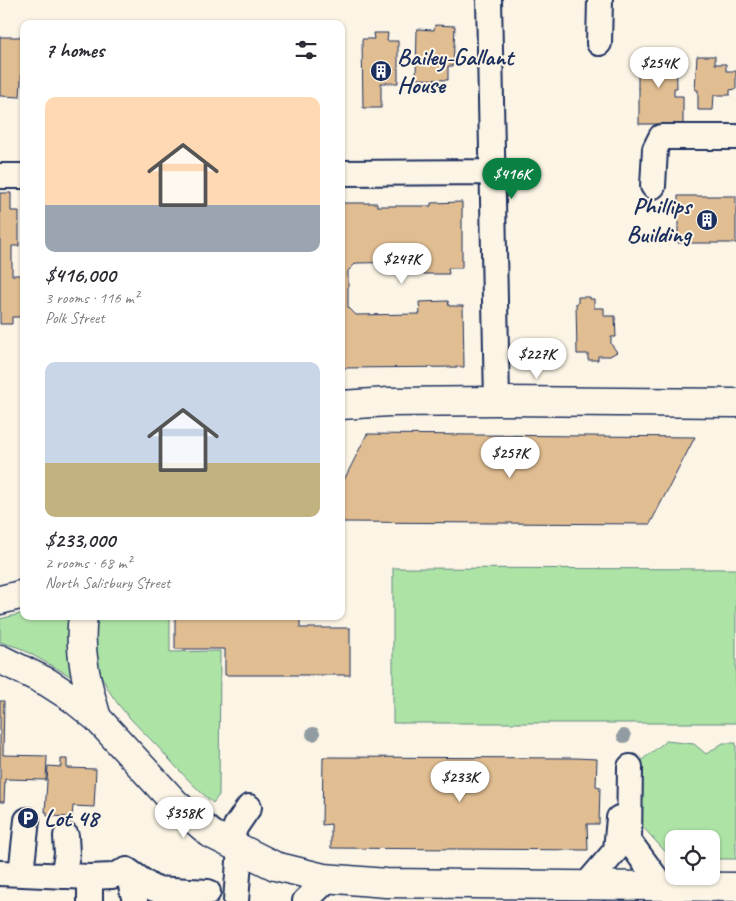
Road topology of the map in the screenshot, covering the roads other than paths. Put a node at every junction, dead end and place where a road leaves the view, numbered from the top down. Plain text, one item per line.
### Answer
1 (489, 0) edge
2 (600, 0) edge
3 (599, 43) dead end
4 (736, 137) edge
5 (492, 172) junction
6 (345, 173) edge
7 (0, 176) edge
8 (20, 176) edge
9 (653, 186) dead end
10 (497, 401) junction
11 (736, 403) edge
12 (345, 405) edge
13 (20, 595) edge
14 (0, 600) edge
15 (82, 620) edge
16 (3, 663) edge
17 (97, 718) junction
18 (249, 808) dead end
19 (27, 820) dead end
20 (66, 836) dead end
21 (234, 846) junction
22 (127, 870) junction
23 (10, 874) edge
24 (63, 876) junction
25 (90, 877) junction
26 (328, 878) junction
27 (586, 885) junction
28 (662, 886) junction
29 (736, 887) edge
30 (208, 892) dead end
31 (615, 893) edge
32 (90, 901) edge
33 (135, 901) edge
34 (236, 901) edge
35 (305, 901) edge

1 - 5 street
2 - 3 street
4 - 9 street
5 - 6 street
5 - 10 street
7 - 8 street
10 - 11 main road
10 - 12 main road
13 - 14 main road
15 - 17 main road
16 - 17 main road
17 - 21 main road
18 - 21 street
19 - 23 street
20 - 24 street
21 - 26 main road
21 - 34 street
22 - 25 street
22 - 30 street
22 - 33 street
23 - 24 street
24 - 25 street
25 - 32 street
26 - 27 main road
26 - 35 street
27 - 28 street
27 - 31 main road
28 - 29 main road
28 - 31 main road

